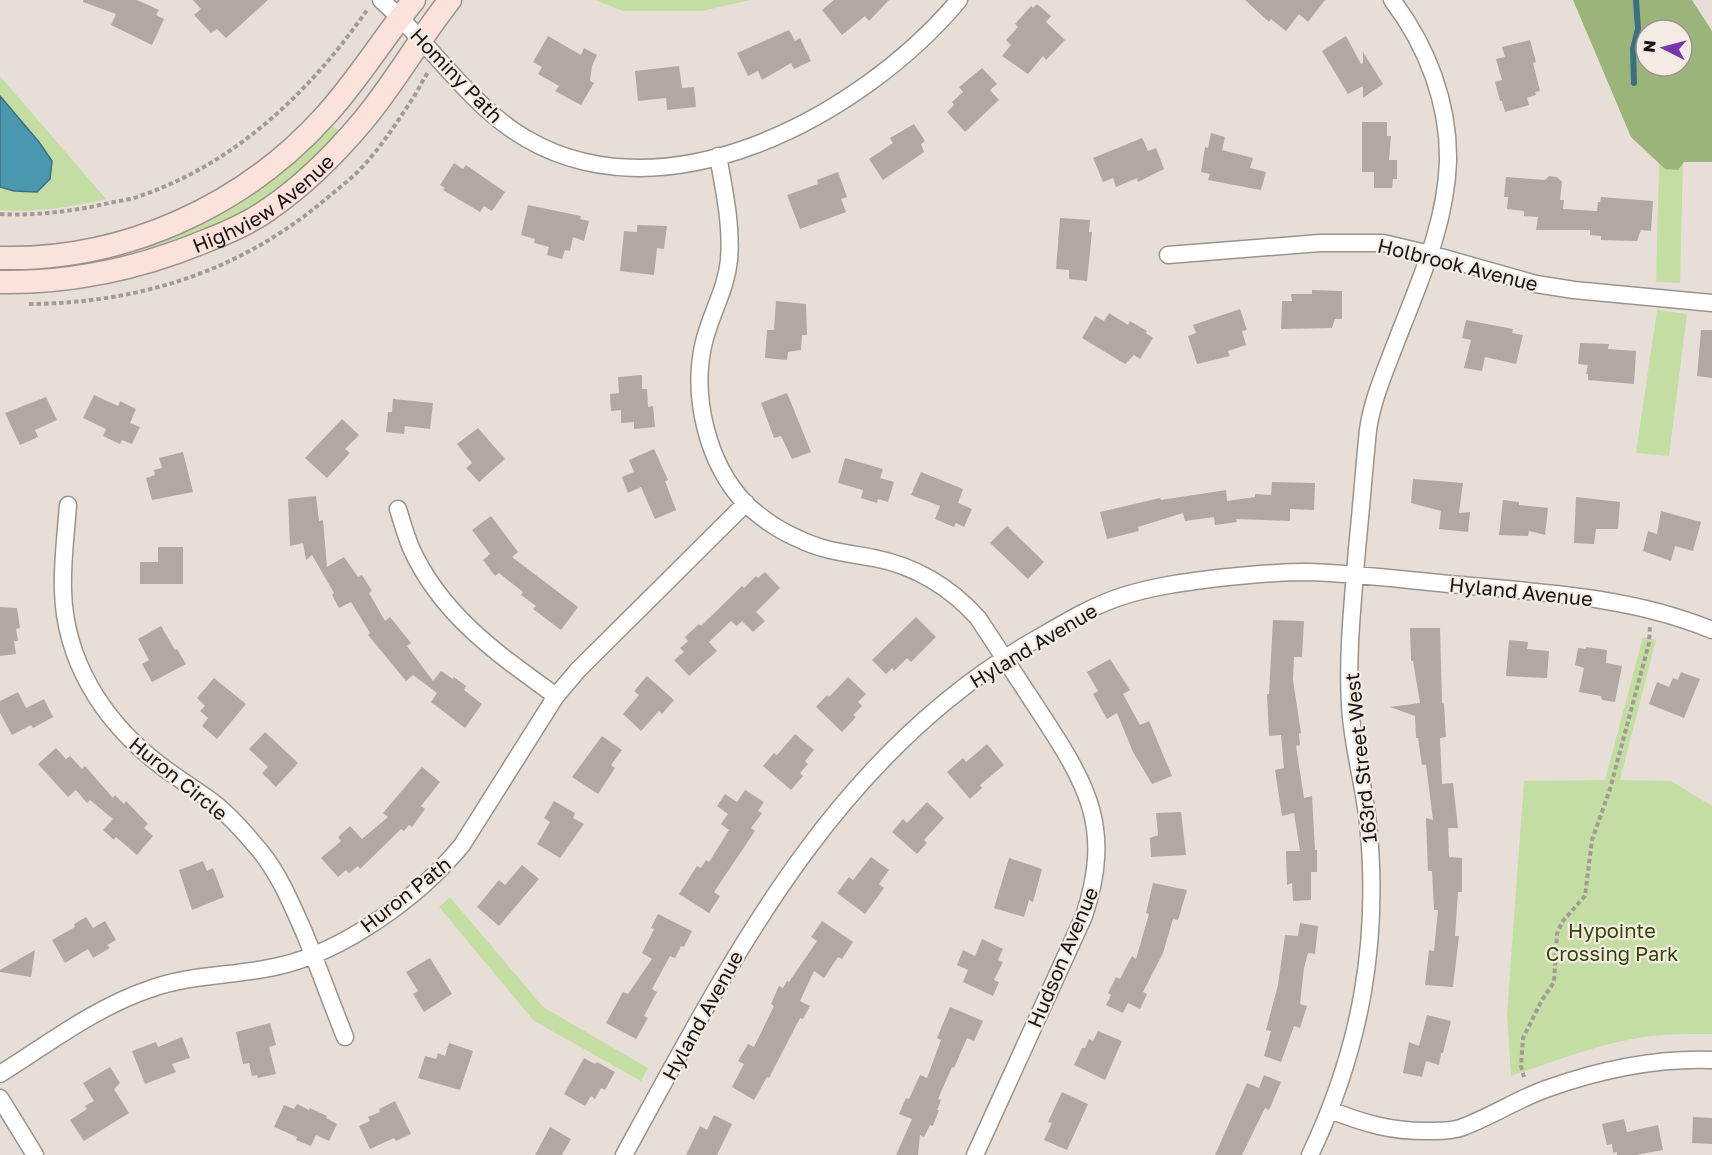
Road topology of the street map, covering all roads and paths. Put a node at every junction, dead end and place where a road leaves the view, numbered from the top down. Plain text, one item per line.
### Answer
1 (450, 0) edge
2 (959, 0) edge
3 (1392, 0) edge
4 (375, 4) edge
5 (407, 8) edge
6 (422, 40) junction
7 (718, 156) junction
8 (0, 214) edge
9 (1430, 254) junction
10 (1168, 255) dead end
11 (0, 258) edge
12 (0, 282) edge
13 (1712, 303) edge
14 (746, 503) junction
15 (68, 505) dead end
16 (398, 509) dead end
17 (1355, 575) junction
18 (1653, 610) junction
19 (1712, 630) edge
20 (1004, 658) junction
21 (556, 696) junction
22 (314, 955) junction
23 (345, 1037) dead end
24 (1712, 1060) edge
25 (0, 1074) edge
26 (1524, 1077) dead end
27 (0, 1098) edge
28 (1330, 1110) junction
29 (35, 1155) edge
30 (624, 1155) edge
31 (975, 1155) edge
32 (1310, 1155) edge

1 - 6 street, Highview Avenue
2 - 7 street, Hominy Path
3 - 9 street
4 - 5 street, Hominy Path
4 - 8 path
5 - 6 street, Hominy Path
5 - 11 street, Highview Avenue
6 - 7 street, Hominy Path
6 - 12 street, Highview Avenue
7 - 14 street, Hudson Avenue
9 - 10 street, Holbrook Avenue
9 - 13 street, Holbrook Avenue
9 - 17 street, 163rd Street West
14 - 20 street, Hudson Avenue
14 - 21 street, Huron Path
15 - 22 street, Huron Circle
16 - 21 street
17 - 18 street, Hyland Avenue
17 - 20 street, Hyland Avenue
17 - 28 street, 163rd Street West
18 - 19 street, Hyland Avenue
18 - 26 path
20 - 30 street, Hyland Avenue
20 - 31 street, Hudson Avenue
21 - 22 street, Huron Path
22 - 23 street, Huron Circle
22 - 25 street, Huron Path
24 - 28 street
27 - 29 street
28 - 32 street, 163rd Street West

